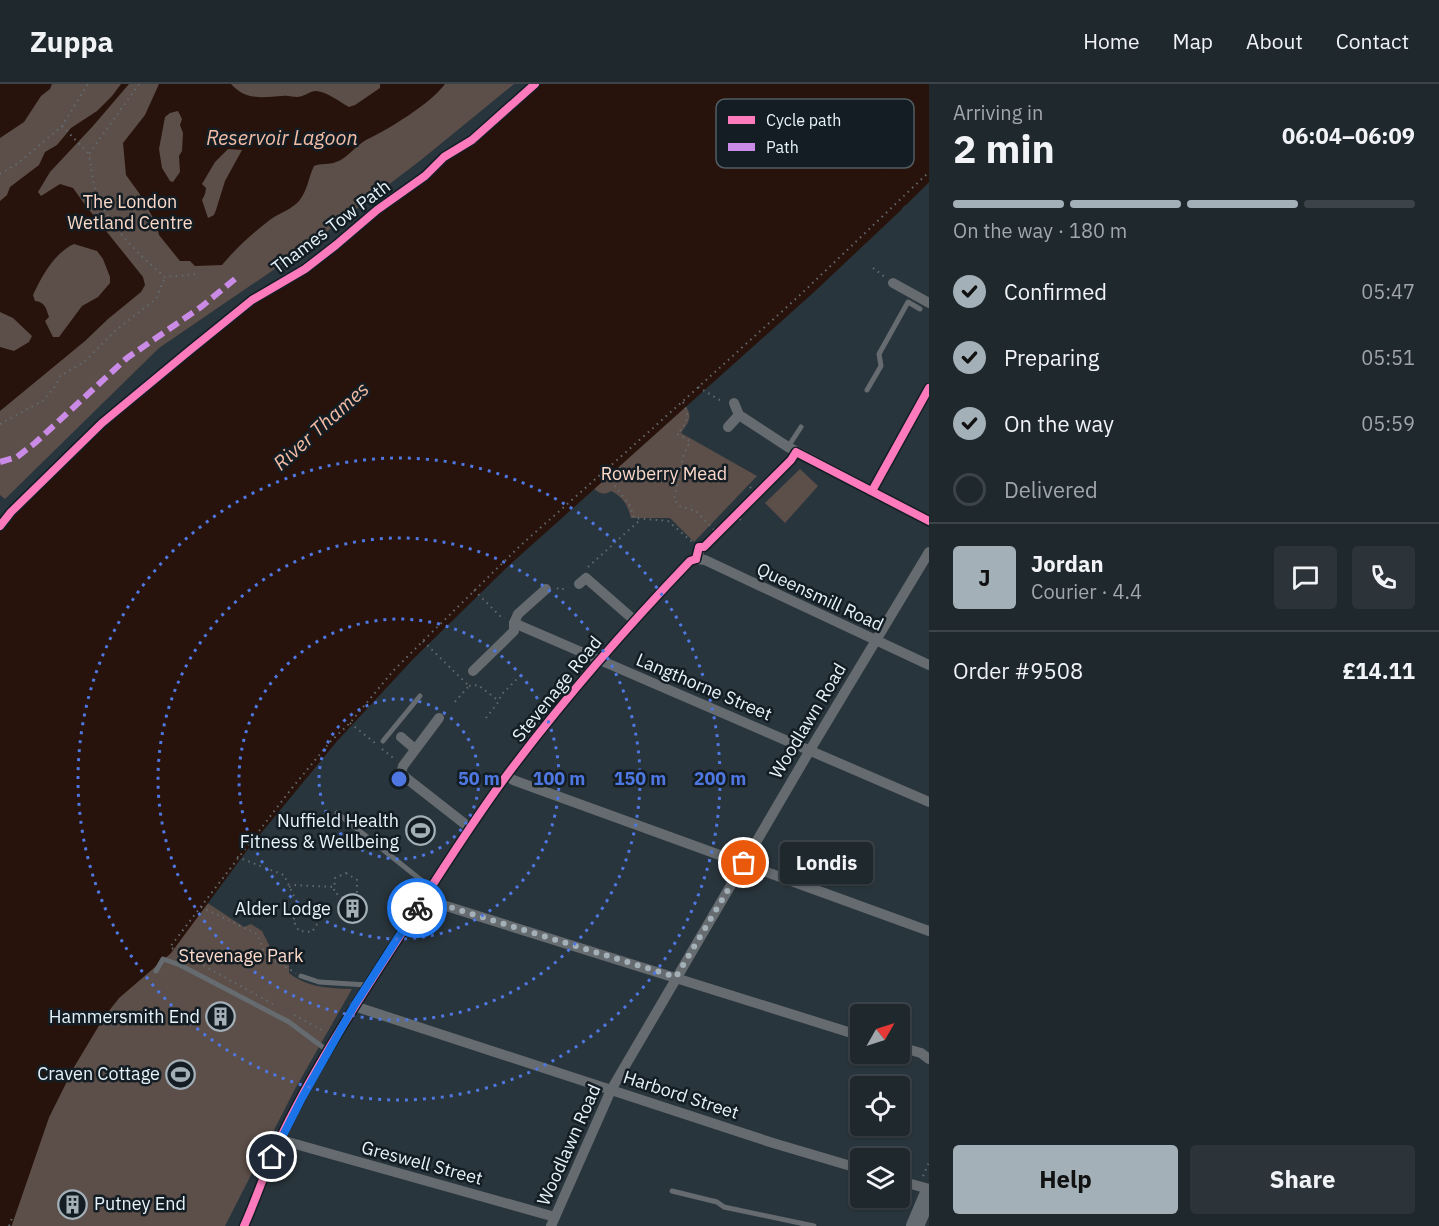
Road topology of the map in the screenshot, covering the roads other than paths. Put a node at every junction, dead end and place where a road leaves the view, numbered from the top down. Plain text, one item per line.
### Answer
1 (893, 282) road end
2 (925, 301) edge
3 (929, 388) edge
4 (867, 390) dead end
5 (735, 403) road end
6 (739, 415) junction
7 (728, 427) dead end
8 (801, 427) dead end
9 (792, 449) junction
10 (872, 491) junction
11 (929, 521) edge
12 (929, 552) edge
13 (699, 553) joint
14 (584, 575) road end
15 (546, 589) road end
16 (634, 620) junction
17 (514, 623) junction
18 (875, 641) junction
19 (599, 661) junction
20 (929, 665) edge
21 (473, 671) dead end
22 (420, 696) dead end
23 (439, 718) dead end
24 (397, 733) junction
25 (383, 741) dead end
26 (415, 749) junction
27 (810, 750) junction
28 (507, 775) junction
29 (929, 802) edge
30 (337, 813) dead end
31 (470, 828) junction
32 (744, 863) junction
33 (427, 892) junction
34 (929, 931) edge
35 (156, 971) dead end
36 (301, 976) road end
37 (676, 977) junction
38 (367, 985) junction
39 (354, 1006) junction
40 (850, 1032) edge
41 (910, 1050) edge
42 (328, 1051) junction
43 (929, 1059) edge
44 (611, 1090) junction
45 (280, 1140) junction
46 (850, 1166) edge
47 (910, 1184) edge
48 (672, 1191) dead end
49 (929, 1191) edge
50 (553, 1221) edge
51 (244, 1226) edge
52 (814, 1226) edge
53 (915, 1226) edge

1 - 2 street
2 - 4 lane
3 - 10 street
5 - 6 street
6 - 7 street
6 - 9 street
8 - 9 lane
9 - 10 street
10 - 11 street
12 - 18 street, Woodlawn Road
13 - 16 street, Stevenage Road
13 - 18 street, Queensmill Road
14 - 16 street
15 - 17 street
16 - 19 street, Stevenage Road
17 - 19 street, Langthorne Street
17 - 21 street
18 - 20 street, Queensmill Road
18 - 27 street, Woodlawn Road
19 - 27 street, Langthorne Street
19 - 28 street, Stevenage Road
22 - 24 lane
23 - 26 street
24 - 25 lane
24 - 26 street
26 - 31 street
27 - 29 street, Langthorne Street
27 - 32 street, Woodlawn Road
28 - 31 street, Stevenage Road
28 - 32 street
30 - 33 lane
31 - 33 street, Stevenage Road
32 - 34 street
32 - 37 street, Woodlawn Road
33 - 37 street
33 - 38 street, Stevenage Road
35 - 42 lane
36 - 38 lane
37 - 40 street
37 - 44 street, Woodlawn Road
38 - 39 street, Stevenage Road
39 - 42 street, Stevenage Road
39 - 44 street, Harbord Street
41 - 43 street
42 - 45 street, Stevenage Road
44 - 46 street, Harbord Street
44 - 50 street, Woodlawn Road
45 - 50 street, Greswell Street
45 - 51 street, Stevenage Road
47 - 49 street
48 - 52 lane
49 - 53 main road

